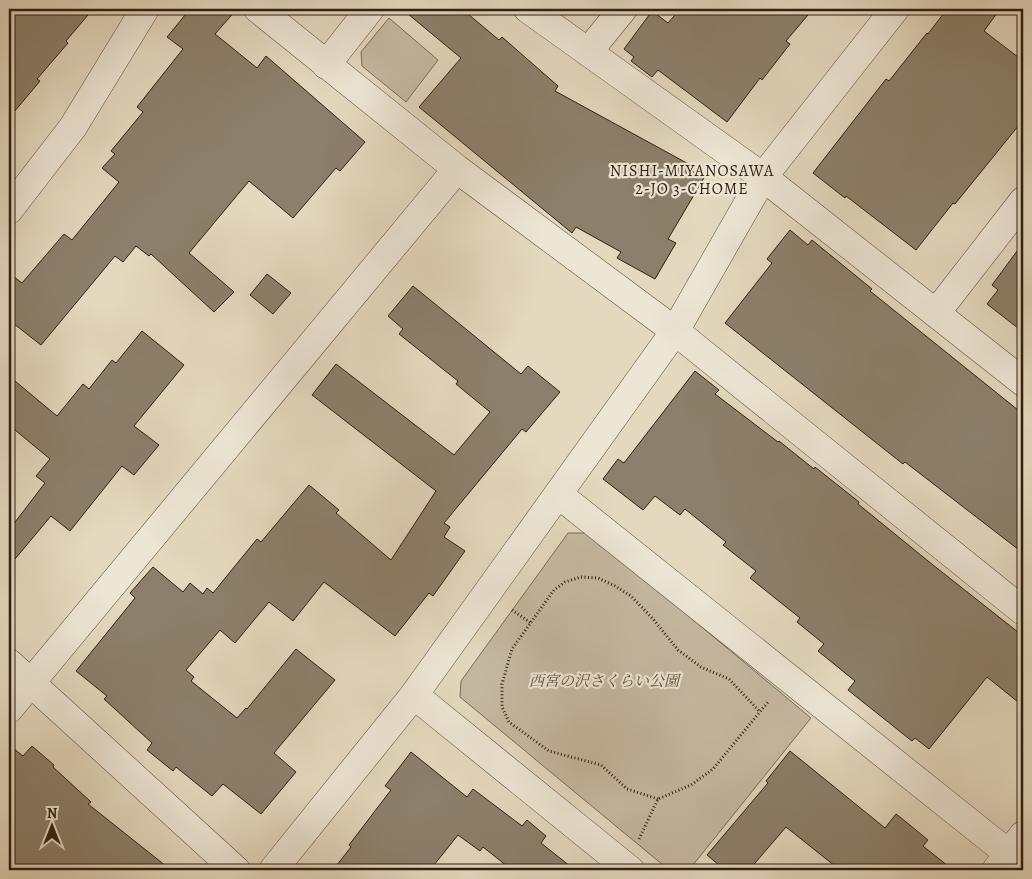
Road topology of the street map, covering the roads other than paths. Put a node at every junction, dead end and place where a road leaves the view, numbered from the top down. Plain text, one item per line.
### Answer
1 (145, 9) edge
2 (258, 9) edge
3 (370, 9) edge
4 (528, 9) edge
5 (623, 9) edge
6 (895, 9) edge
7 (588, 52) junction
8 (326, 65) junction
9 (458, 169) junction
10 (763, 176) junction
11 (1023, 201) edge
12 (9, 210) edge
13 (936, 313) junction
14 (675, 331) junction
15 (1023, 382) edge
16 (558, 494) junction
17 (1023, 611) edge
18 (9, 663) edge
19 (31, 682) junction
20 (414, 695) junction
21 (9, 709) edge
22 (1009, 853) edge
23 (236, 870) edge
24 (273, 870) edge
25 (630, 870) edge

1 - 12 street
2 - 8 street
3 - 8 street
4 - 7 street
5 - 7 street
6 - 10 street
7 - 10 street
8 - 9 street
9 - 14 street
9 - 19 street
10 - 13 street
10 - 14 street
11 - 13 street
13 - 15 street
14 - 16 street
14 - 17 street
16 - 20 street
16 - 22 street
18 - 19 street
19 - 21 street
19 - 23 street
20 - 24 street
20 - 25 street

